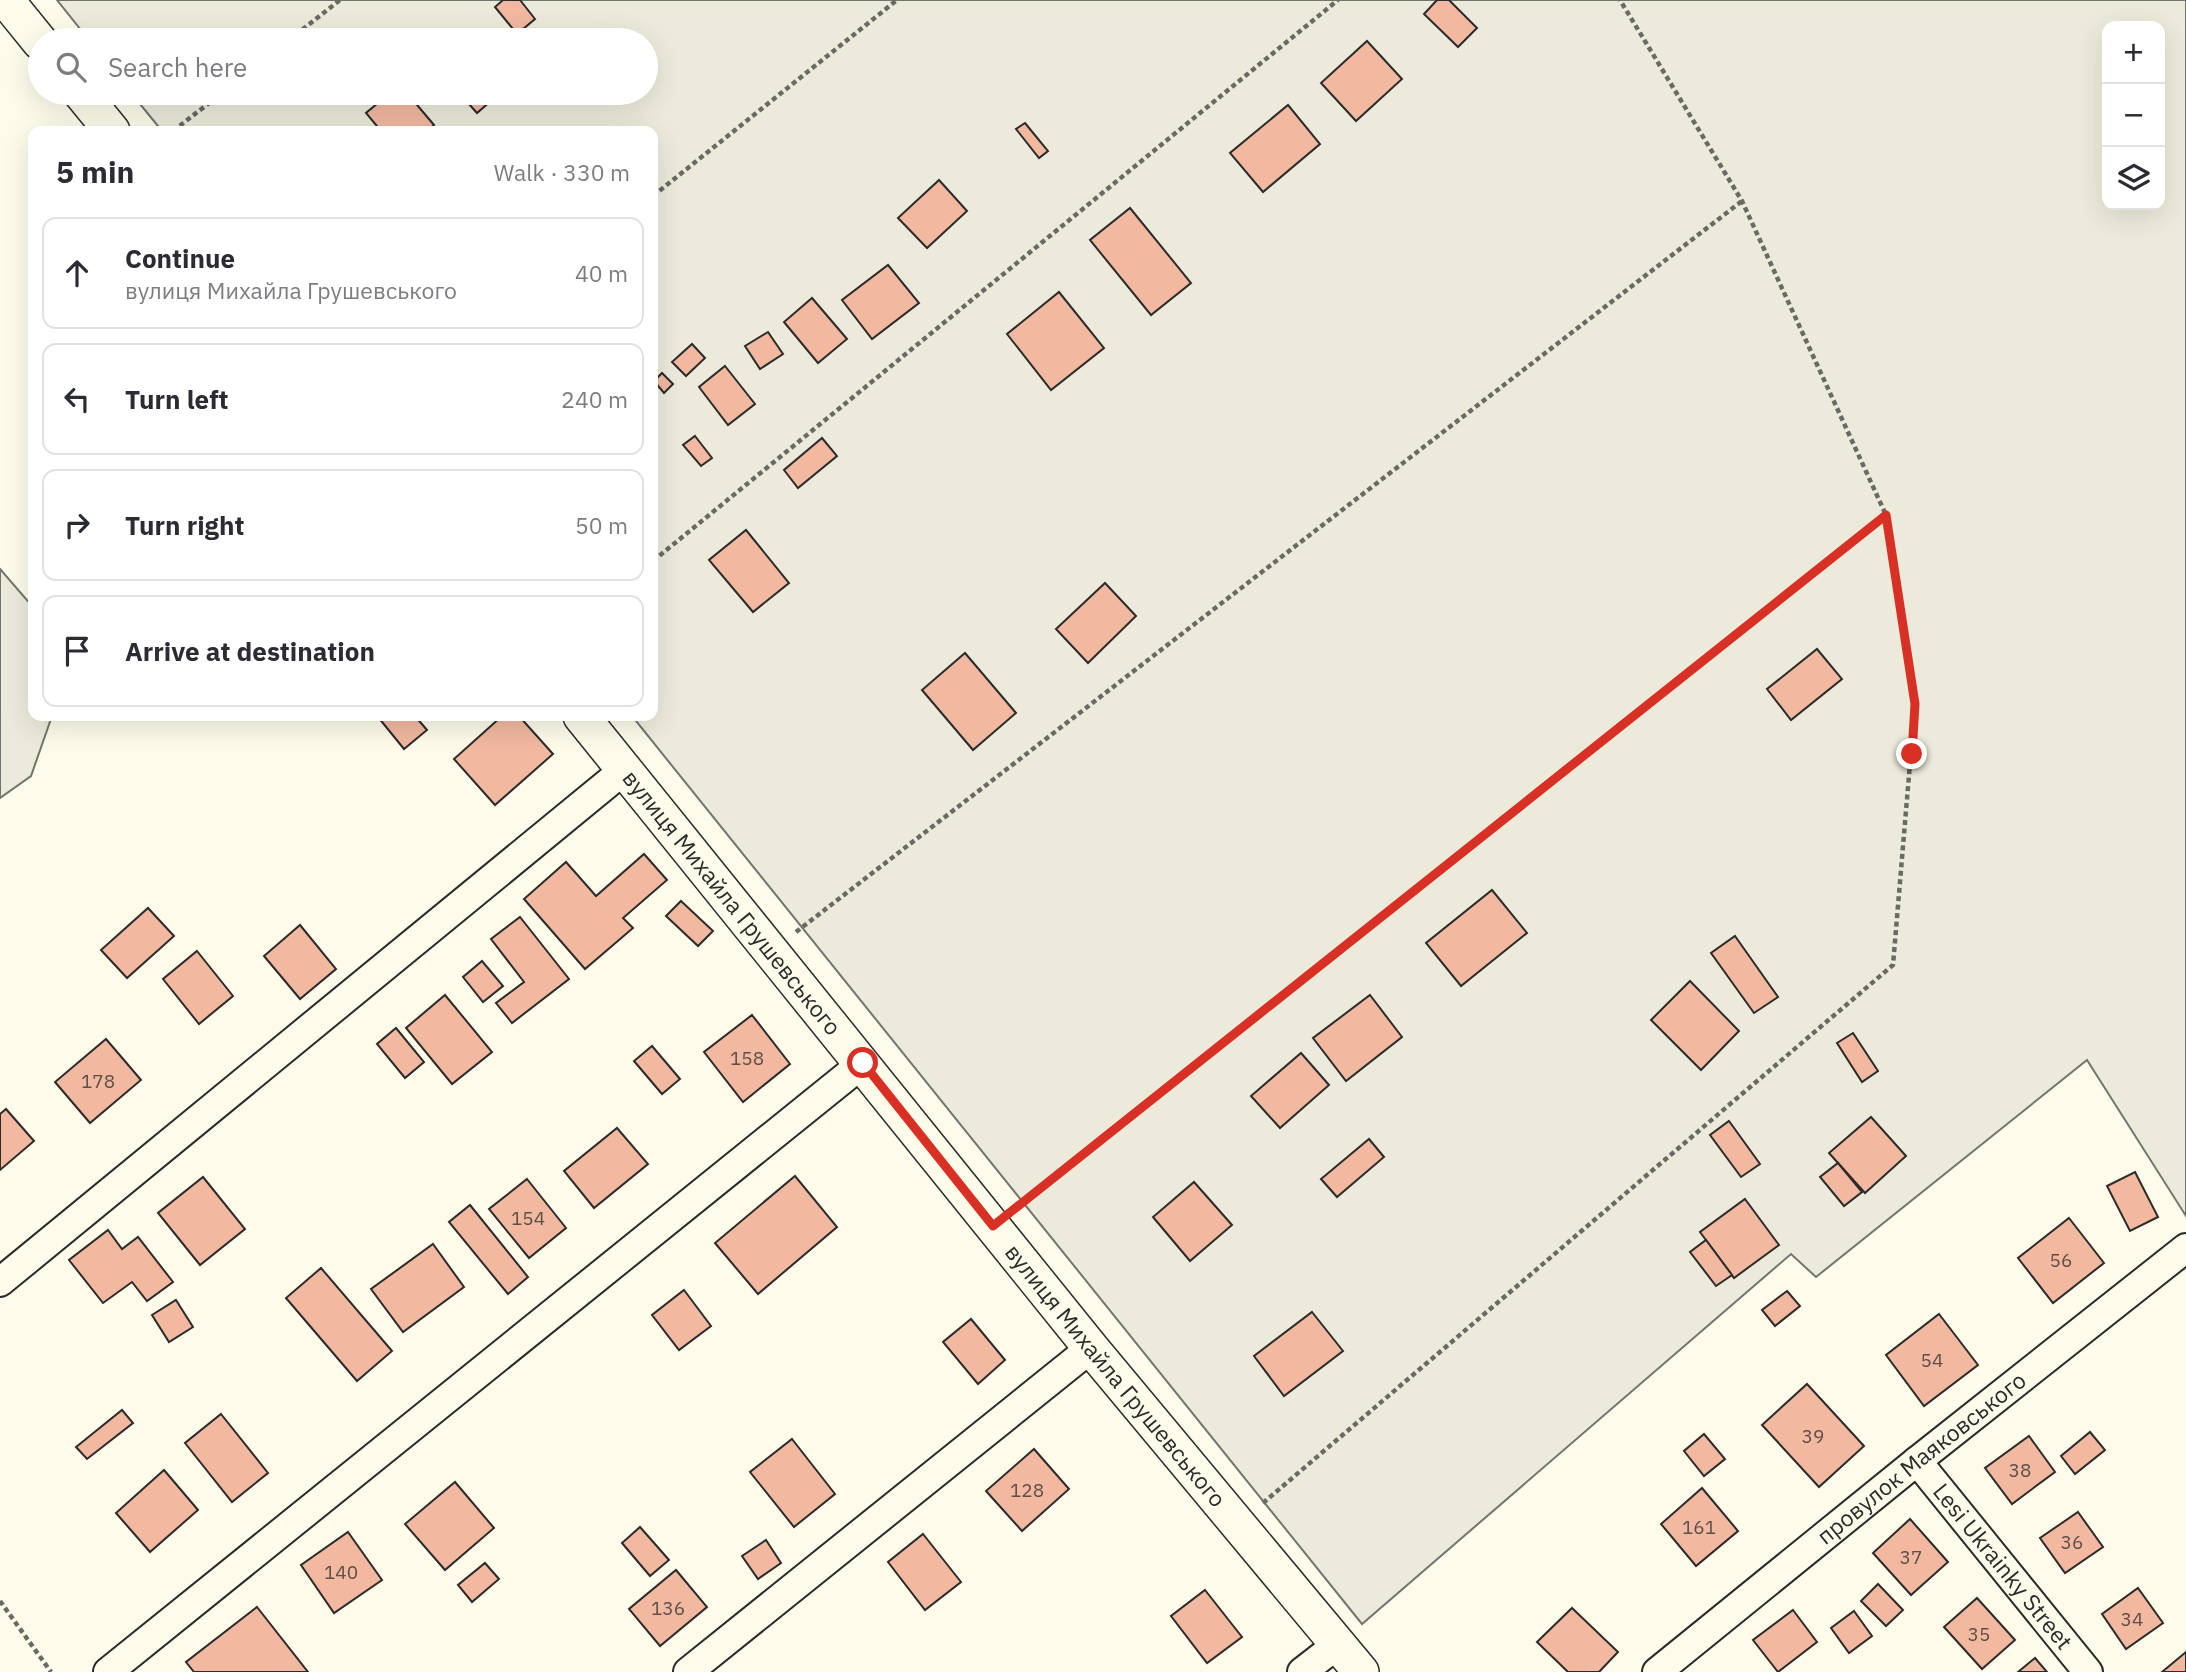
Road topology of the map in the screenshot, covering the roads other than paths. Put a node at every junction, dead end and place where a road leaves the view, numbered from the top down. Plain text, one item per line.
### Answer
1 (6, 0) edge
2 (29, 28) edge
3 (91, 105) edge
4 (108, 126) edge
5 (585, 721) edge
6 (624, 770) junction
7 (863, 1063) junction
8 (2186, 1248) edge
9 (0, 1282) edge
10 (1091, 1348) junction
11 (1917, 1461) junction
12 (1338, 1644) junction
13 (1689, 1662) edge
14 (108, 1672) edge
15 (688, 1672) edge
16 (1302, 1672) edge
17 (1361, 1672) edge
18 (1657, 1672) edge
19 (2088, 1672) edge

1 - 2 street
3 - 4 street
5 - 6 street, вулиця Михайла Грушевського
6 - 7 street, вулиця Михайла Грушевського
6 - 9 street
7 - 10 street, вулиця Михайла Грушевського
7 - 14 street
8 - 11 street, провулок Маяковського
10 - 12 street, вулиця Михайла Грушевського
10 - 15 street
11 - 13 street, провулок Маяковського
11 - 19 street, Lesi Ukrainky Street
12 - 16 street
12 - 17 street, вулиця Михайла Грушевського
13 - 18 street, провулок Маяковського

